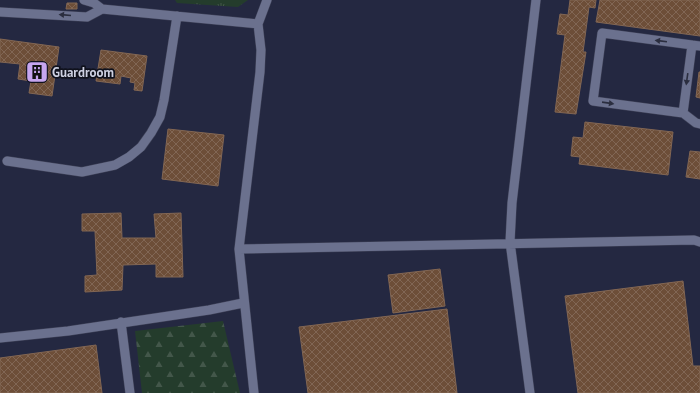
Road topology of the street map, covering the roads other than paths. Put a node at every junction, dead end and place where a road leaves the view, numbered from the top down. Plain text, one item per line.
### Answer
1 (84, 0) edge
2 (267, 0) edge
3 (536, 0) edge
4 (102, 9) junction
5 (0, 12) edge
6 (177, 16) junction
7 (258, 24) junction
8 (696, 45) edge
9 (683, 113) junction
10 (700, 124) edge
11 (7, 161) dead end
12 (510, 242) junction
13 (700, 242) edge
14 (239, 249) junction
15 (243, 303) junction
16 (121, 322) junction
17 (0, 338) edge
18 (130, 393) edge
19 (254, 393) edge
20 (530, 393) edge

1 - 4 lane
2 - 7 lane
3 - 12 lane
4 -> 5 lane
4 - 6 lane
6 - 7 lane
6 - 11 lane
7 - 14 lane
8 -> 9 lane
8 -> 9 lane
9 - 10 lane
12 - 13 lane
12 - 14 lane
12 - 20 lane
14 - 15 lane
15 - 16 lane
15 - 19 lane
16 - 17 lane
16 - 18 lane

